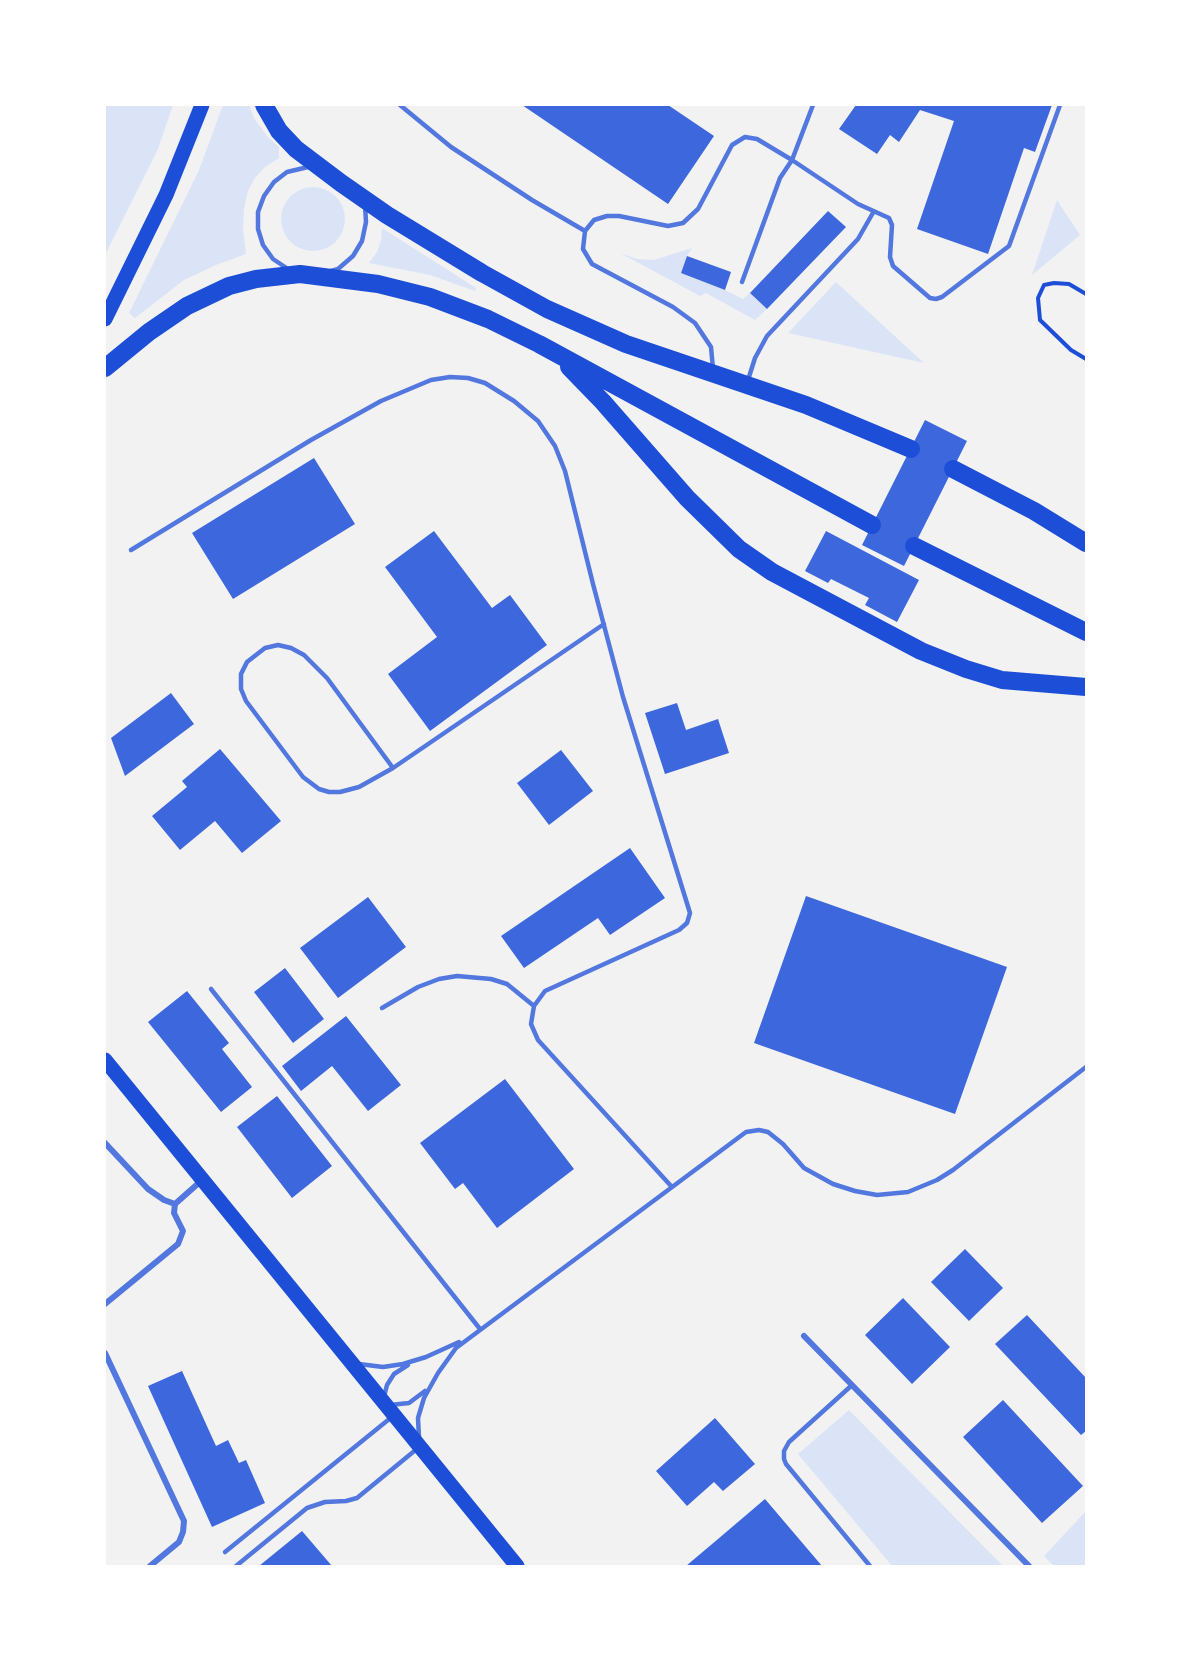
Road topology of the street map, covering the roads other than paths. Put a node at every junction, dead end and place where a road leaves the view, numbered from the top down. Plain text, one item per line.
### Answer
1 (202, 105) edge
2 (264, 105) edge
3 (400, 105) edge
4 (813, 105) edge
5 (1060, 105) edge
6 (792, 160) junction
7 (320, 168) junction
8 (364, 200) junction
9 (874, 211) junction
10 (585, 231) junction
11 (300, 274) junction
12 (320, 276) junction
13 (742, 282) dead end
14 (105, 319) edge
15 (539, 344) junction
16 (105, 368) edge
17 (711, 374) junction
18 (747, 385) junction
19 (911, 449) dead end
20 (953, 469) dead end
21 (872, 525) dead end
22 (1086, 543) edge
23 (914, 546) dead end
24 (131, 550) dead end
25 (604, 624) junction
26 (1086, 632) edge
27 (1086, 687) edge
28 (393, 768) junction
29 (211, 989) dead end
30 (534, 1006) junction
31 (382, 1008) dead end
32 (105, 1060) edge
33 (1086, 1067) edge
34 (105, 1143) edge
35 (203, 1179) junction
36 (671, 1186) junction
37 (175, 1204) junction
38 (105, 1304) edge
39 (480, 1329) junction
40 (472, 1335) junction
41 (804, 1336) dead end
42 (105, 1353) edge
43 (351, 1362) junction
44 (413, 1362) junction
45 (430, 1385) junction
46 (851, 1386) junction
47 (384, 1402) junction
48 (395, 1415) junction
49 (420, 1446) junction
50 (225, 1552) dead end
51 (150, 1566) edge
52 (236, 1566) edge
53 (517, 1566) edge
54 (870, 1566) edge
55 (1029, 1566) edge

1 - 14 main road
2 - 7 highway
3 - 10 lane
4 - 6 lane
5 - 9 lane
6 - 9 lane
6 - 10 lane
6 - 13 lane
7 - 8 highway
7 - 11 lane
8 - 12 lane
8 - 17 highway
9 - 18 lane
10 - 17 lane
11 - 12 highway
11 - 16 highway
12 - 15 highway
15 - 21 highway
15 - 27 highway
17 - 18 highway
18 - 19 highway
20 - 22 highway
23 - 26 highway
24 - 25 lane
25 - 28 lane
25 - 30 lane
28 - 28 lane
29 - 39 lane
30 - 31 lane
30 - 36 lane
32 - 35 main road
33 - 36 lane
34 - 37 street
35 - 37 street
35 - 43 main road
36 - 39 lane
37 - 38 street
39 - 40 lane
40 - 44 lane
40 - 45 lane
41 - 46 street
42 - 51 street
43 - 44 lane
43 - 47 main road
44 - 47 lane
45 - 47 lane
45 - 49 lane
46 - 54 lane
46 - 55 street
47 - 48 main road
48 - 49 main road
48 - 50 lane
49 - 52 lane
49 - 53 main road

